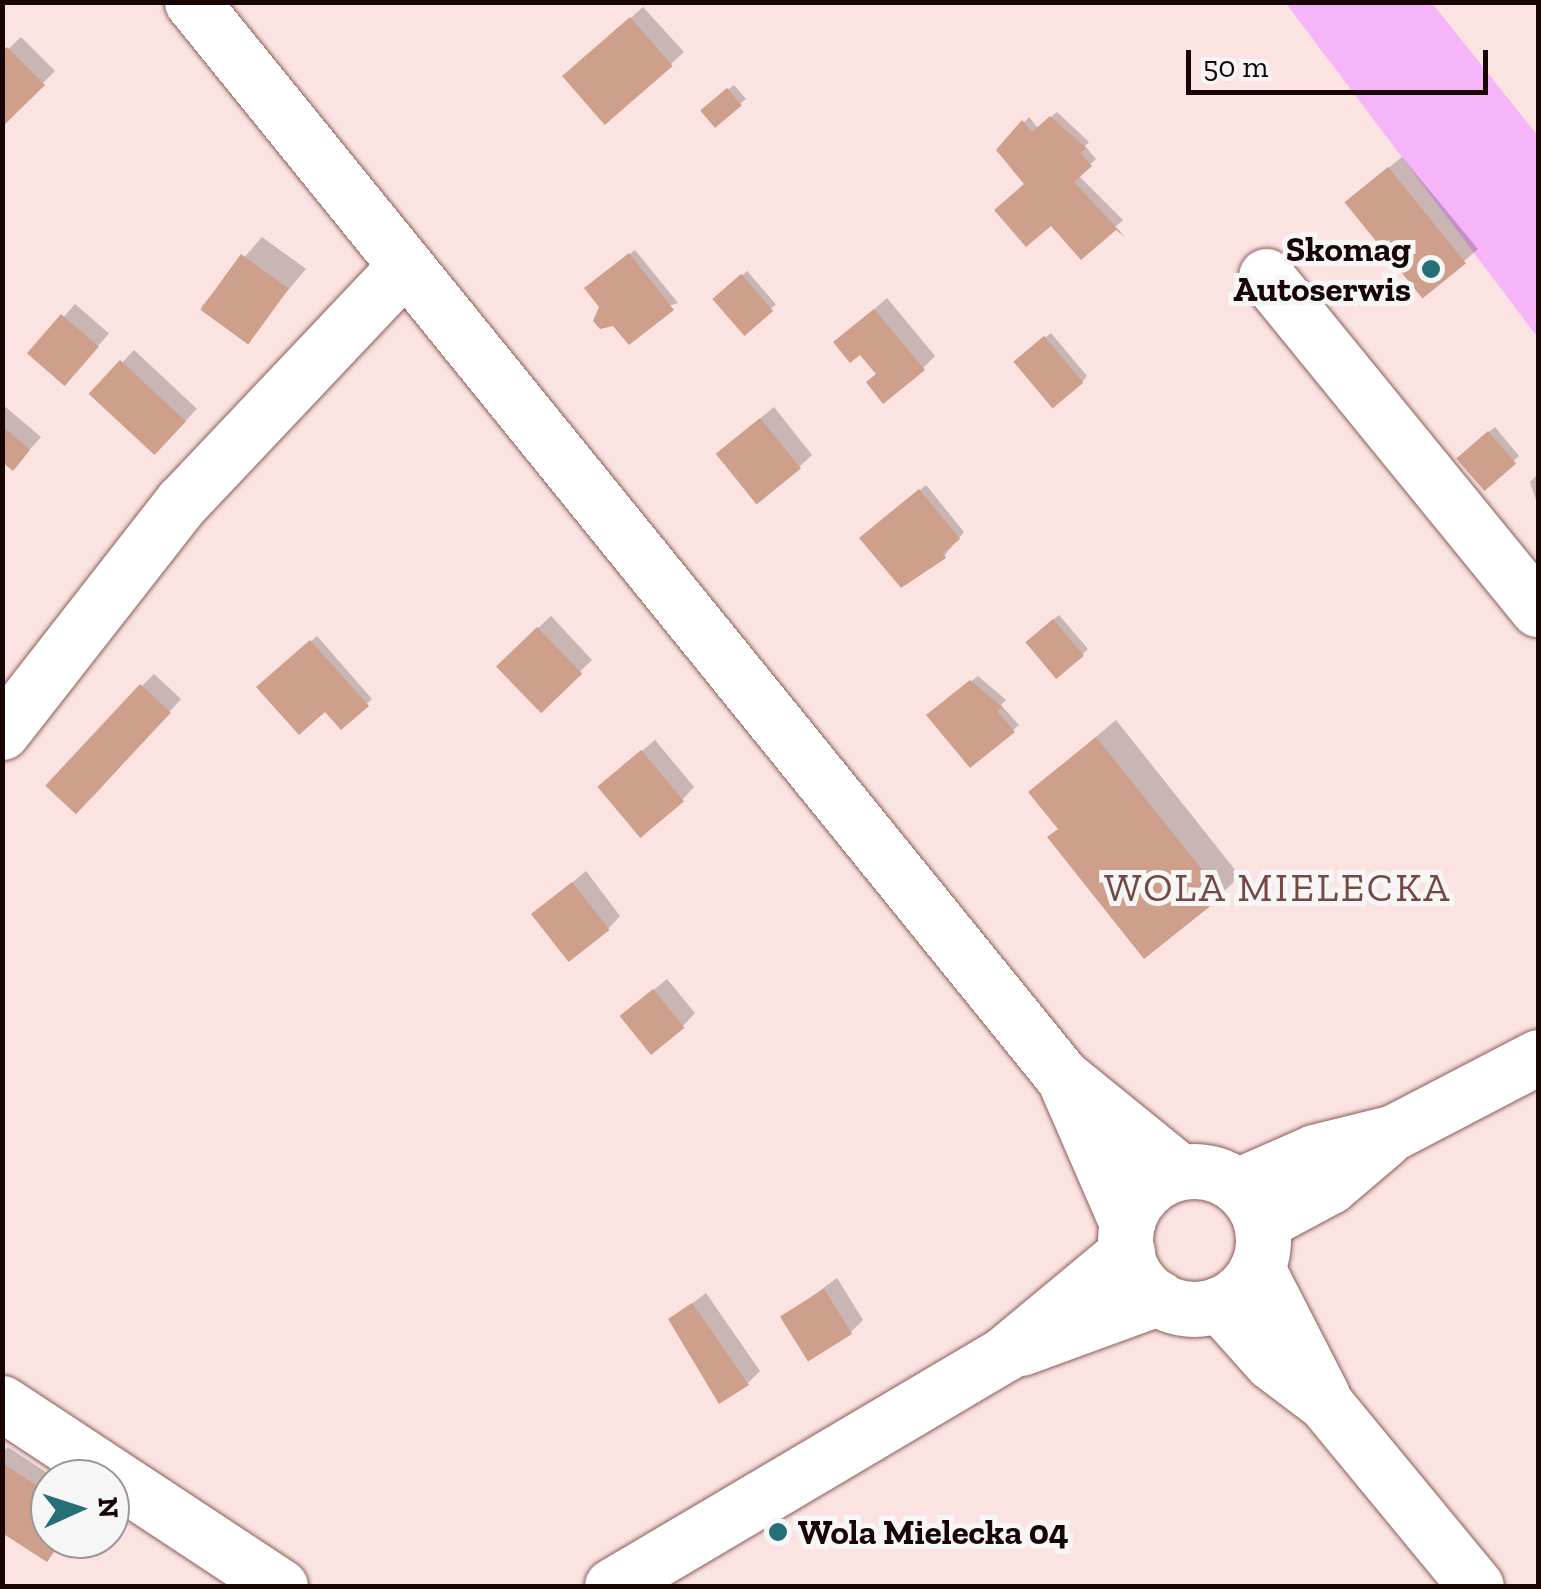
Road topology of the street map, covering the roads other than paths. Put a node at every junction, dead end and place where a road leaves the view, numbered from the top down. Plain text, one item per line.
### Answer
1 (192, 2) edge
2 (405, 266) junction
3 (1266, 276) dead end
4 (1538, 609) edge
5 (2, 732) edge
6 (1538, 1058) edge
7 (1062, 1076) junction
8 (1180, 1172) junction
9 (1127, 1238) junction
10 (1244, 1245) junction
11 (1158, 1298) junction
12 (1004, 1354) junction
13 (2, 1402) edge
14 (280, 1586) edge
15 (612, 1586) edge
16 (1476, 1586) edge

1 - 2 street
2 - 5 street
2 - 7 street
3 - 4 street
6 - 10 street
7 - 8 street
7 - 9 street
8 - 9 street
8 - 10 street
9 - 11 street
9 - 12 street
10 - 11 street
10 - 16 street
11 - 12 street
12 - 15 street
13 - 14 street

